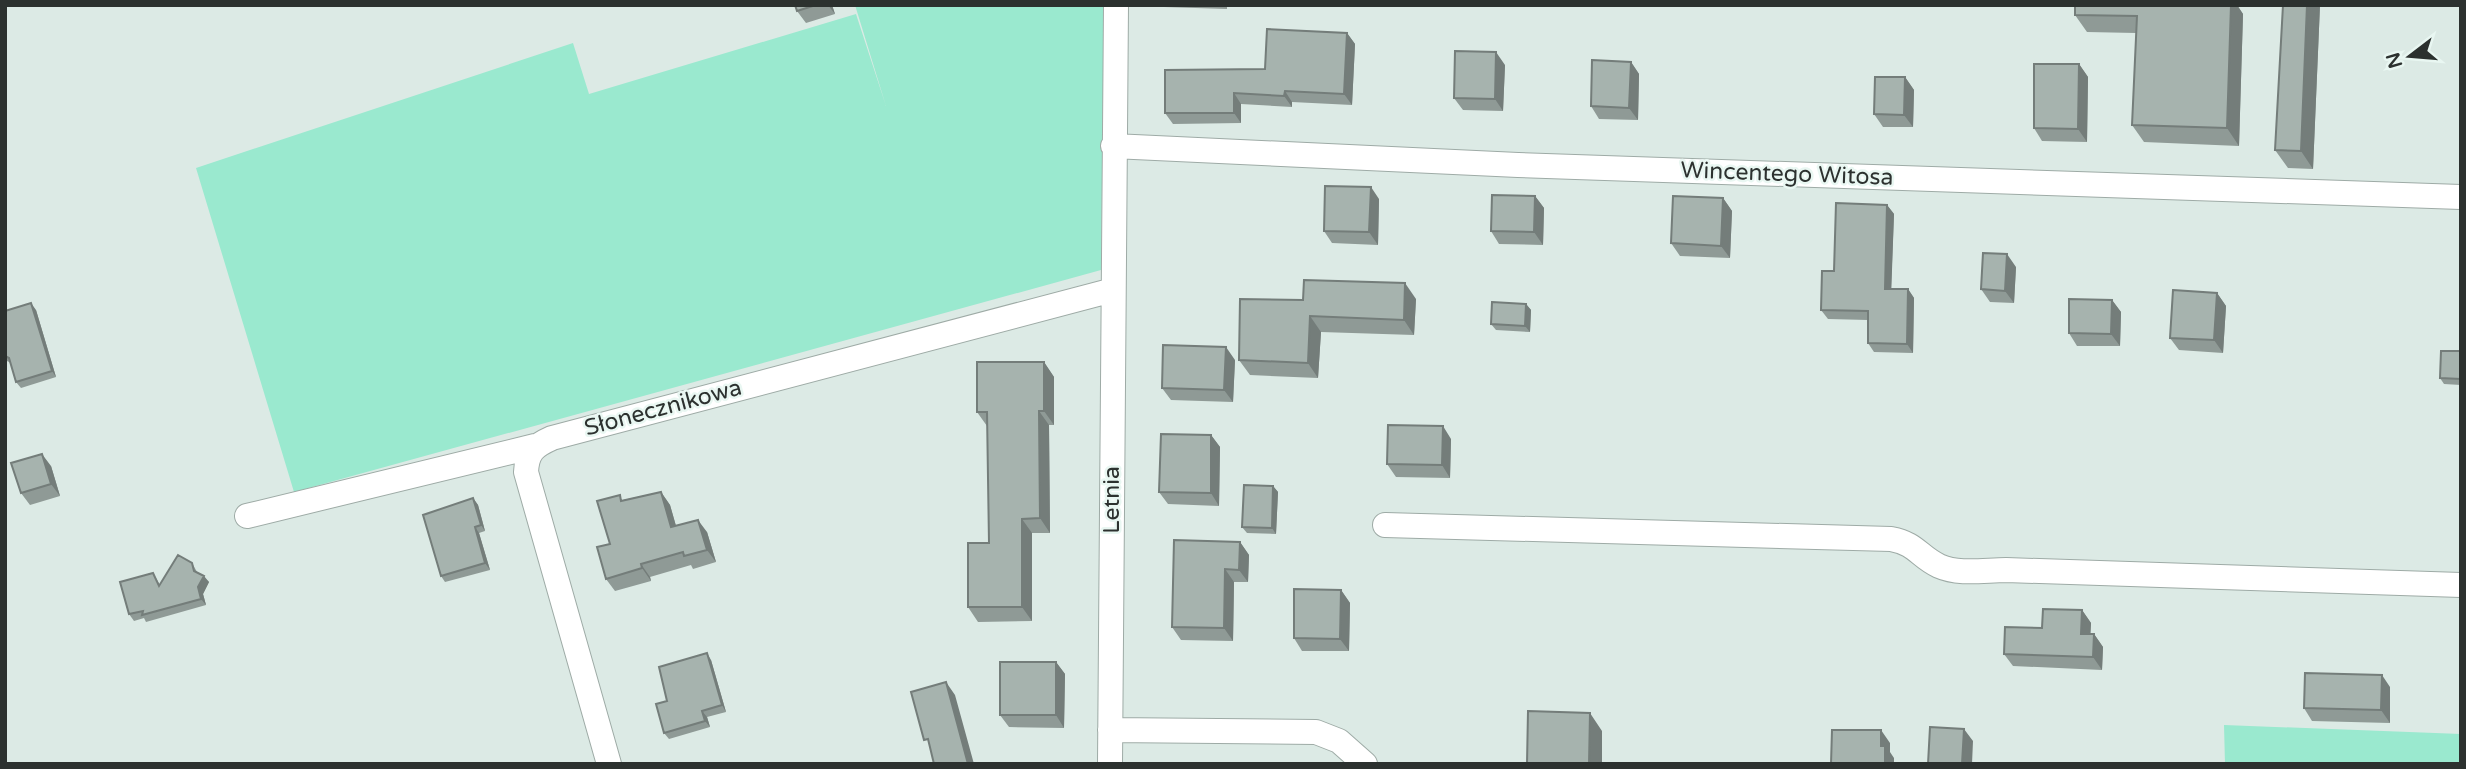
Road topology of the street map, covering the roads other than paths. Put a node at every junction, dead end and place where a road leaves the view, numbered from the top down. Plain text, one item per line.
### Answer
1 (1116, 5) edge
2 (1113, 146) junction
3 (2461, 197) edge
4 (1114, 290) junction
5 (535, 446) junction
6 (247, 516) dead end
7 (1385, 525) dead end
8 (2461, 585) edge
9 (1110, 730) junction
10 (609, 764) edge
11 (1110, 764) edge
12 (1365, 764) edge

1 - 2 street, Letnia
2 - 3 street, Wincentego Witosa
2 - 4 street, Letnia
4 - 5 street, Słonecznikowa
4 - 9 street, Letnia
5 - 6 street, Słonecznikowa
5 - 10 street
7 - 8 street
9 - 11 street, Letnia
9 - 12 street

